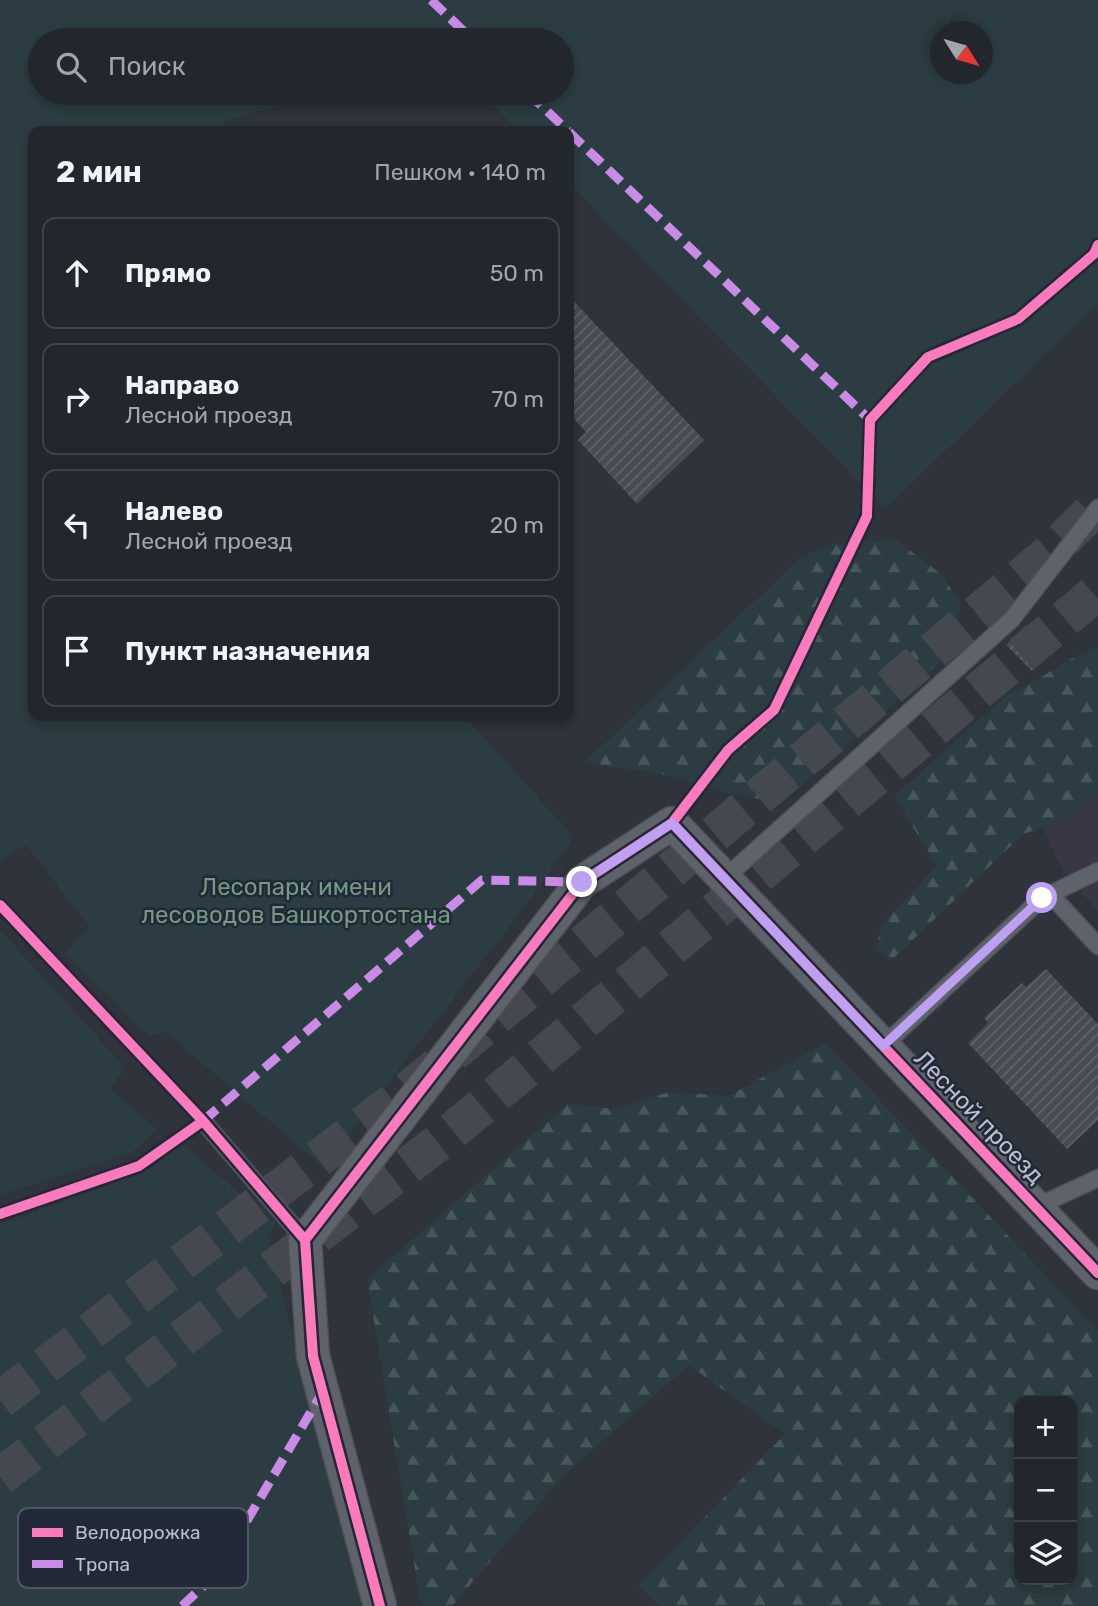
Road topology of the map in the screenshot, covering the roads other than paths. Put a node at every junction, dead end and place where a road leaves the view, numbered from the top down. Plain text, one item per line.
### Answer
1 (1098, 509) edge
2 (1098, 871) edge
3 (724, 879) junction
4 (1049, 893) junction
5 (1098, 946) edge
6 (883, 1046) junction
7 (203, 1121) road end
8 (1098, 1178) edge
9 (1036, 1207) junction
10 (304, 1240) junction
11 (1098, 1273) edge
12 (380, 1606) edge

1 - 3 lane
2 - 4 lane
3 - 6 street, Лесной проезд
3 - 10 street, Лесной проезд
4 - 5 lane
4 - 6 lane
6 - 9 street, Лесной проезд
7 - 10 lane
8 - 9 lane
9 - 11 street, Лесной проезд
10 - 12 street

